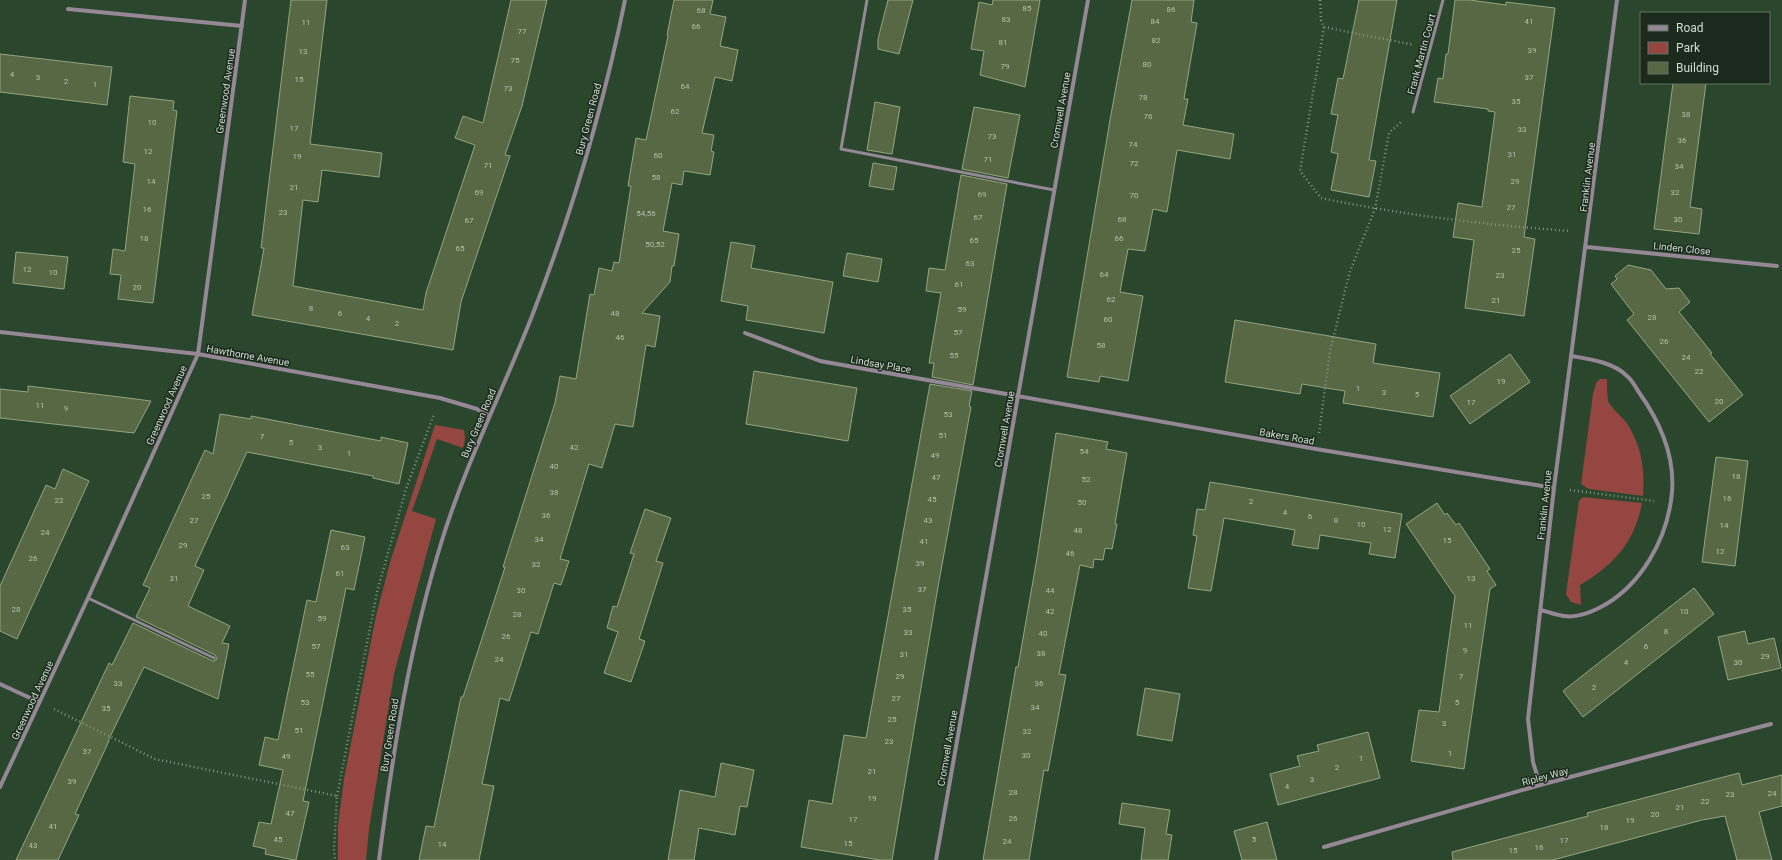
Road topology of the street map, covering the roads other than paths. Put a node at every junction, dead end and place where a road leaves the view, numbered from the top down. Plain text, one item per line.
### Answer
1 (245, 0) edge
2 (624, 0) edge
3 (867, 0) edge
4 (1088, 0) edge
5 (1443, 0) edge
6 (1618, 0) edge
7 (68, 9) dead end
8 (242, 26) junction
9 (1413, 112) road end
10 (1054, 190) junction
11 (1586, 247) junction
12 (1776, 266) dead end
13 (0, 332) edge
14 (745, 333) dead end
15 (198, 354) junction
16 (1571, 356) junction
17 (1017, 396) junction
18 (489, 416) junction
19 (1554, 488) junction
20 (88, 598) junction
21 (1541, 610) junction
22 (214, 658) dead end
23 (0, 684) edge
24 (39, 702) junction
25 (1771, 724) dead end
26 (1540, 785) junction
27 (0, 787) edge
28 (1324, 847) dead end
29 (379, 860) edge
30 (936, 860) edge

1 - 8 street, Greenwood Avenue
2 - 18 street, Bury Green Road
3 - 10 lane
4 - 10 street, Cromwell Avenue
5 - 9 lane, Frank Martin Court
6 - 11 street, Franklin Avenue
7 - 8 street
8 - 15 street, Greenwood Avenue
10 - 17 street, Cromwell Avenue
11 - 12 street, Linden Close
11 - 16 street, Franklin Avenue
13 - 15 street, Hawthorne Avenue
14 - 17 street, Lindsay Place
15 - 18 street, Hawthorne Avenue
15 - 20 street, Greenwood Avenue
16 - 19 street, Franklin Avenue
16 - 21 street
17 - 19 street, Bakers Road
17 - 30 street, Cromwell Avenue
18 - 29 street, Bury Green Road
19 - 21 street, Franklin Avenue
20 - 22 lane
20 - 24 street, Greenwood Avenue
21 - 26 street, Franklin Avenue
23 - 24 street
24 - 27 street, Greenwood Avenue
25 - 26 street, Ripley Way
26 - 28 street, Ripley Way

